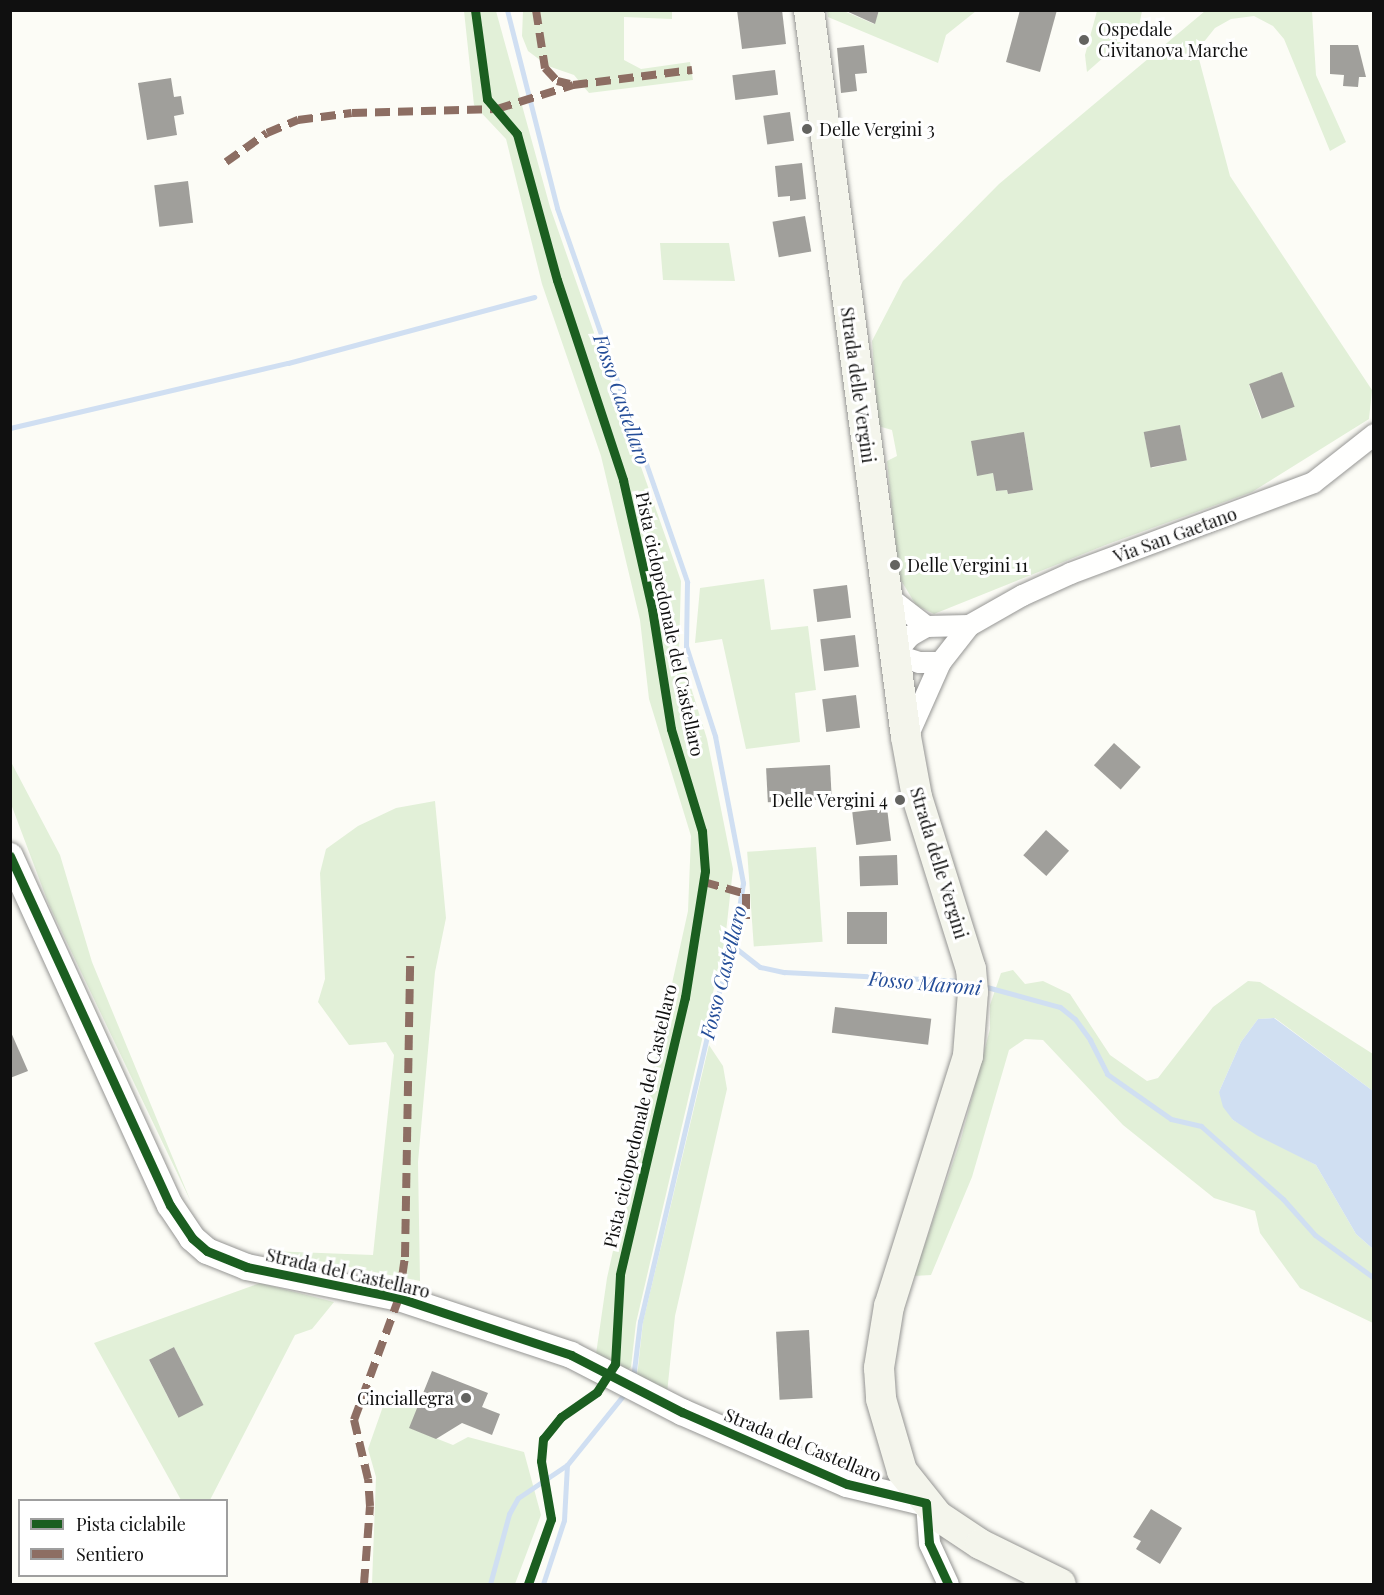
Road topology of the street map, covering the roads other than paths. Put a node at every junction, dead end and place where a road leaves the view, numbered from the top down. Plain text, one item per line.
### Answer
1 (809, 10) edge
2 (1374, 434) edge
3 (886, 595) junction
4 (969, 625) junction
5 (926, 626) junction
6 (894, 654) junction
7 (940, 662) junction
8 (906, 737) junction
9 (10, 856) edge
10 (926, 1503) junction
11 (948, 1584) edge
12 (1061, 1584) edge

1 - 3 main road, Strada delle Vergini
2 - 4 street, Via San Gaetano
3 - 5 street
3 - 6 main road, Strada delle Vergini
4 - 5 street, Via San Gaetano
4 - 7 street, Via San Gaetano
5 - 6 street
6 - 7 street
6 - 8 main road, Strada delle Vergini
7 - 8 street, Via San Gaetano
8 - 10 main road, Strada delle Vergini
9 - 10 street, Strada del Castellaro
10 - 11 street
10 - 12 main road, Strada delle Vergini

